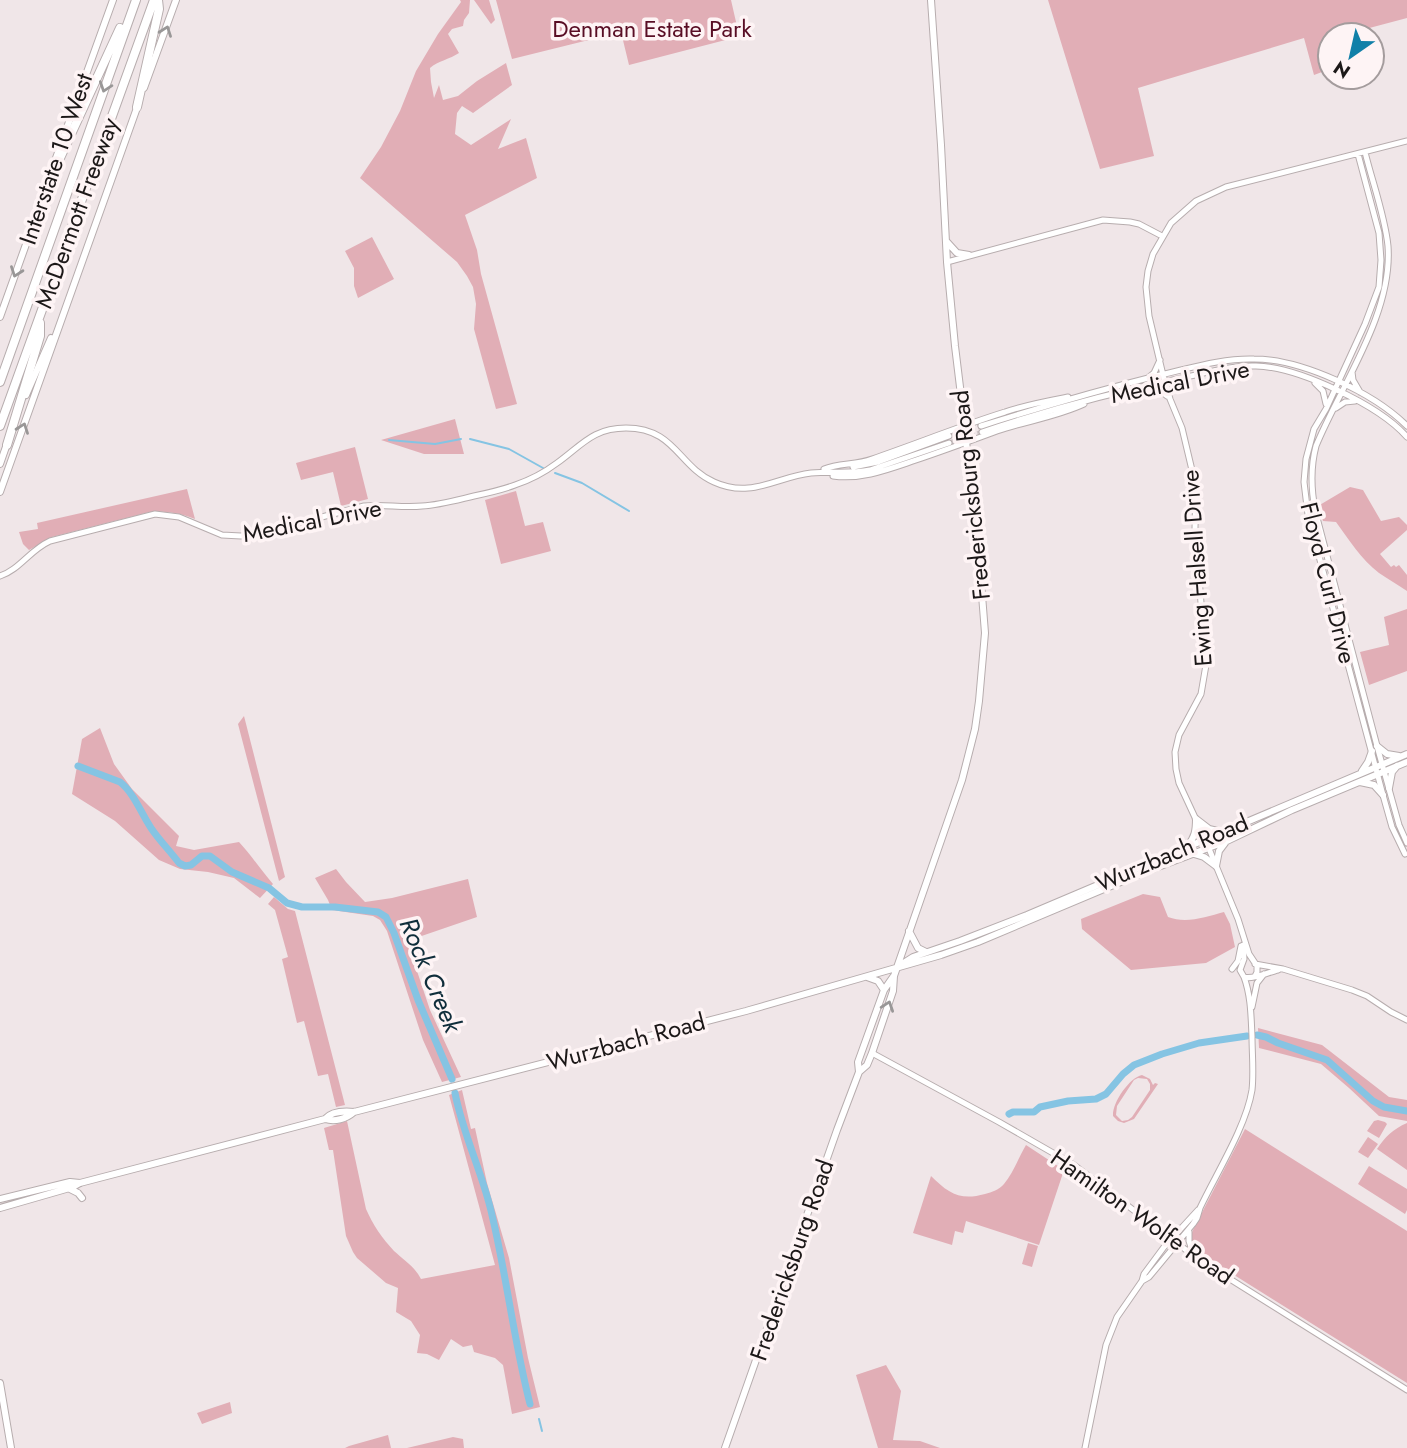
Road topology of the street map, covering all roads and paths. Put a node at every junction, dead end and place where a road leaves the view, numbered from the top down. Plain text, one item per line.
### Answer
1 (113, 0) edge
2 (134, 0) edge
3 (156, 0) edge
4 (176, 0) edge
5 (931, 0) edge
6 (137, 107) junction
7 (1407, 141) edge
8 (1361, 153) junction
9 (48, 184) junction
10 (1162, 236) junction
11 (946, 240) junction
12 (969, 255) junction
13 (947, 262) junction
14 (64, 311) junction
15 (0, 317) edge
16 (39, 319) junction
17 (1160, 360) junction
18 (1349, 369) junction
19 (1322, 374) junction
20 (1178, 375) junction
21 (1164, 378) junction
22 (1312, 381) junction
23 (0, 382) edge
24 (1148, 382) junction
25 (1342, 383) junction
26 (1338, 391) junction
27 (1360, 391) junction
28 (1088, 393) junction
29 (1094, 399) junction
30 (1170, 399) junction
31 (1358, 401) junction
32 (1329, 411) junction
33 (0, 426) edge
34 (1407, 426) edge
35 (965, 427) junction
36 (1407, 437) edge
37 (967, 442) junction
38 (7, 445) junction
39 (0, 464) edge
40 (824, 469) junction
41 (812, 473) junction
42 (1304, 489) junction
43 (1312, 489) junction
44 (0, 492) edge
45 (0, 576) edge
46 (1374, 749) junction
47 (1405, 757) edge
48 (1398, 765) junction
49 (1380, 769) junction
50 (1358, 778) junction
51 (1389, 788) junction
52 (1383, 795) junction
53 (1196, 819) junction
54 (1222, 832) junction
55 (1205, 839) junction
56 (1227, 841) junction
57 (1407, 844) edge
58 (1209, 847) junction
59 (1184, 848) junction
60 (1189, 854) junction
61 (1405, 854) edge
62 (1216, 866) junction
63 (909, 931) junction
64 (1242, 931) junction
65 (1242, 939) junction
66 (926, 953) junction
67 (1242, 964) junction
68 (1255, 964) junction
69 (897, 967) junction
70 (1232, 968) dead end
71 (1283, 969) junction
72 (1265, 973) junction
73 (865, 976) junction
74 (894, 976) junction
75 (1244, 977) junction
76 (1254, 977) junction
77 (884, 990) junction
78 (1251, 1013) junction
79 (1407, 1020) edge
80 (866, 1040) junction
81 (872, 1052) junction
82 (859, 1072) junction
83 (80, 1183) junction
84 (68, 1189) junction
85 (82, 1198) dead end
86 (0, 1199) edge
87 (0, 1208) edge
88 (1187, 1227) junction
89 (1156, 1228) junction
90 (1174, 1242) junction
91 (1194, 1256) junction
92 (0, 1383) edge
93 (1407, 1390) edge
94 (11, 1448) edge
95 (725, 1448) edge
96 (1085, 1448) edge

1 - 9 main road, Interstate 10 West
2 - 9 highway
2 -> 23 highway, McDermott Freeway
3 - 6 highway
3 - 16 highway, McDermott Freeway
6 -> 4 main road
5 - 11 main road, Fredericksburg Road
6 - 14 main road
7 - 8 street, Ewing Halsell Drive
8 - 10 street, Ewing Halsell Drive
8 - 18 street, Floyd Curl Drive
9 -> 15 main road, Interstate 10 West
10 - 12 street
10 - 17 street, Ewing Halsell Drive
11 - 12 main road
11 - 13 main road, Fredericksburg Road
12 - 13 street
13 - 35 main road, Fredericksburg Road
14 - 38 main road
44 -> 14 main road
16 - 33 highway, McDermott Freeway
16 - 38 highway
17 - 20 street
17 - 21 street, Ewing Halsell Drive
17 - 24 street
18 - 19 street
18 - 25 street, Floyd Curl Drive
18 - 27 street
19 - 20 street, Medical Drive
19 - 25 street, Medical Drive
20 - 21 street, Medical Drive
20 - 22 street, Medical Drive
20 - 30 street
21 - 24 street, Medical Drive
21 - 30 street, Ewing Halsell Drive
22 - 26 street, Medical Drive
22 - 32 street
24 - 28 street, Medical Drive
24 - 29 street, Medical Drive
24 - 30 street
25 - 26 street, Floyd Curl Drive
25 - 27 street, Medical Drive
26 - 31 street, Medical Drive
26 - 32 street, Floyd Curl Drive
27 - 34 street, Medical Drive
28 - 29 street, Medical Drive
28 - 35 street
29 - 37 street
30 - 53 street, Ewing Halsell Drive
31 - 32 street
31 - 36 street, Medical Drive
32 - 42 street, Floyd Curl Drive
32 - 43 street, Floyd Curl Drive
35 - 37 main road, Fredericksburg Road, bridge
35 - 40 street
37 - 41 street
37 - 63 main road, Fredericksburg Road
38 - 39 main road
40 - 41 street, Medical Drive
40 - 41 street, Medical Drive
41 - 45 street, Medical Drive
42 - 43 street
42 - 46 street, Floyd Curl Drive
43 - 46 street, Floyd Curl Drive
46 - 47 main road
46 - 49 street, Floyd Curl Drive
46 - 50 main road
47 - 48 main road, Wurzbach Road
47 - 49 main road, Wurzbach Road
48 - 49 main road, Wurzbach Road
48 - 51 main road
49 - 50 main road, Wurzbach Road
49 - 51 street, Floyd Curl Drive
49 - 52 street, Floyd Curl Drive
50 - 52 main road
50 - 54 main road, Wurzbach Road
50 - 56 main road, Wurzbach Road
51 - 57 street, Floyd Curl Drive
52 - 61 street, Floyd Curl Drive
53 - 54 main road
53 - 55 street, Ewing Halsell Drive
53 - 59 main road
54 - 55 main road, Wurzbach Road
55 - 58 street, Ewing Halsell Drive
55 - 59 main road, Wurzbach Road
56 - 58 main road, Wurzbach Road
56 - 62 main road
58 - 60 main road, Wurzbach Road
58 - 62 street, Ewing Halsell Drive
59 - 66 main road, Wurzbach Road
60 - 62 main road
60 - 69 main road, Wurzbach Road
62 - 64 street, Ewing Halsell Drive
63 - 66 main road
63 - 69 main road, Fredericksburg Road
64 - 65 street, Ewing Halsell Drive
64 - 68 street, Ewing Halsell Drive
65 - 67 street, Ewing Halsell Drive
65 - 70 street
66 - 69 main road, Wurzbach Road
67 - 68 street
67 - 75 street, Ewing Halsell Drive
68 - 71 street
68 - 76 street, Ewing Halsell Drive
69 - 73 main road, Wurzbach Road
69 - 74 main road, Fredericksburg Road
71 - 72 street
71 - 79 street
72 - 76 street
72 - 78 street
73 - 77 main road
73 - 83 main road, Wurzbach Road
74 - 77 main road, Fredericksburg Road
81 -> 74 main road, Fredericksburg Road
75 - 76 street
75 - 78 street, Ewing Halsell Drive
76 - 78 street, Ewing Halsell Drive
77 - 80 main road, Fredericksburg Road
78 - 88 street, Ewing Halsell Drive
80 - 81 main road
80 - 82 main road, Fredericksburg Road
81 - 82 main road, Fredericksburg Road
81 - 89 street, Hamilton Wolfe Road
82 - 95 main road, Fredericksburg Road
83 - 84 main road, Wurzbach Road
83 - 86 main road, Wurzbach Road
84 - 85 main road
84 - 87 main road, Wurzbach Road
88 - 89 street
88 - 90 street, Ewing Halsell Drive
88 - 91 street
89 - 90 street, Hamilton Wolfe Road
90 - 91 street, Hamilton Wolfe Road
90 - 96 street, Ewing Halsell Drive
91 - 93 street, Hamilton Wolfe Road
92 - 94 main road

